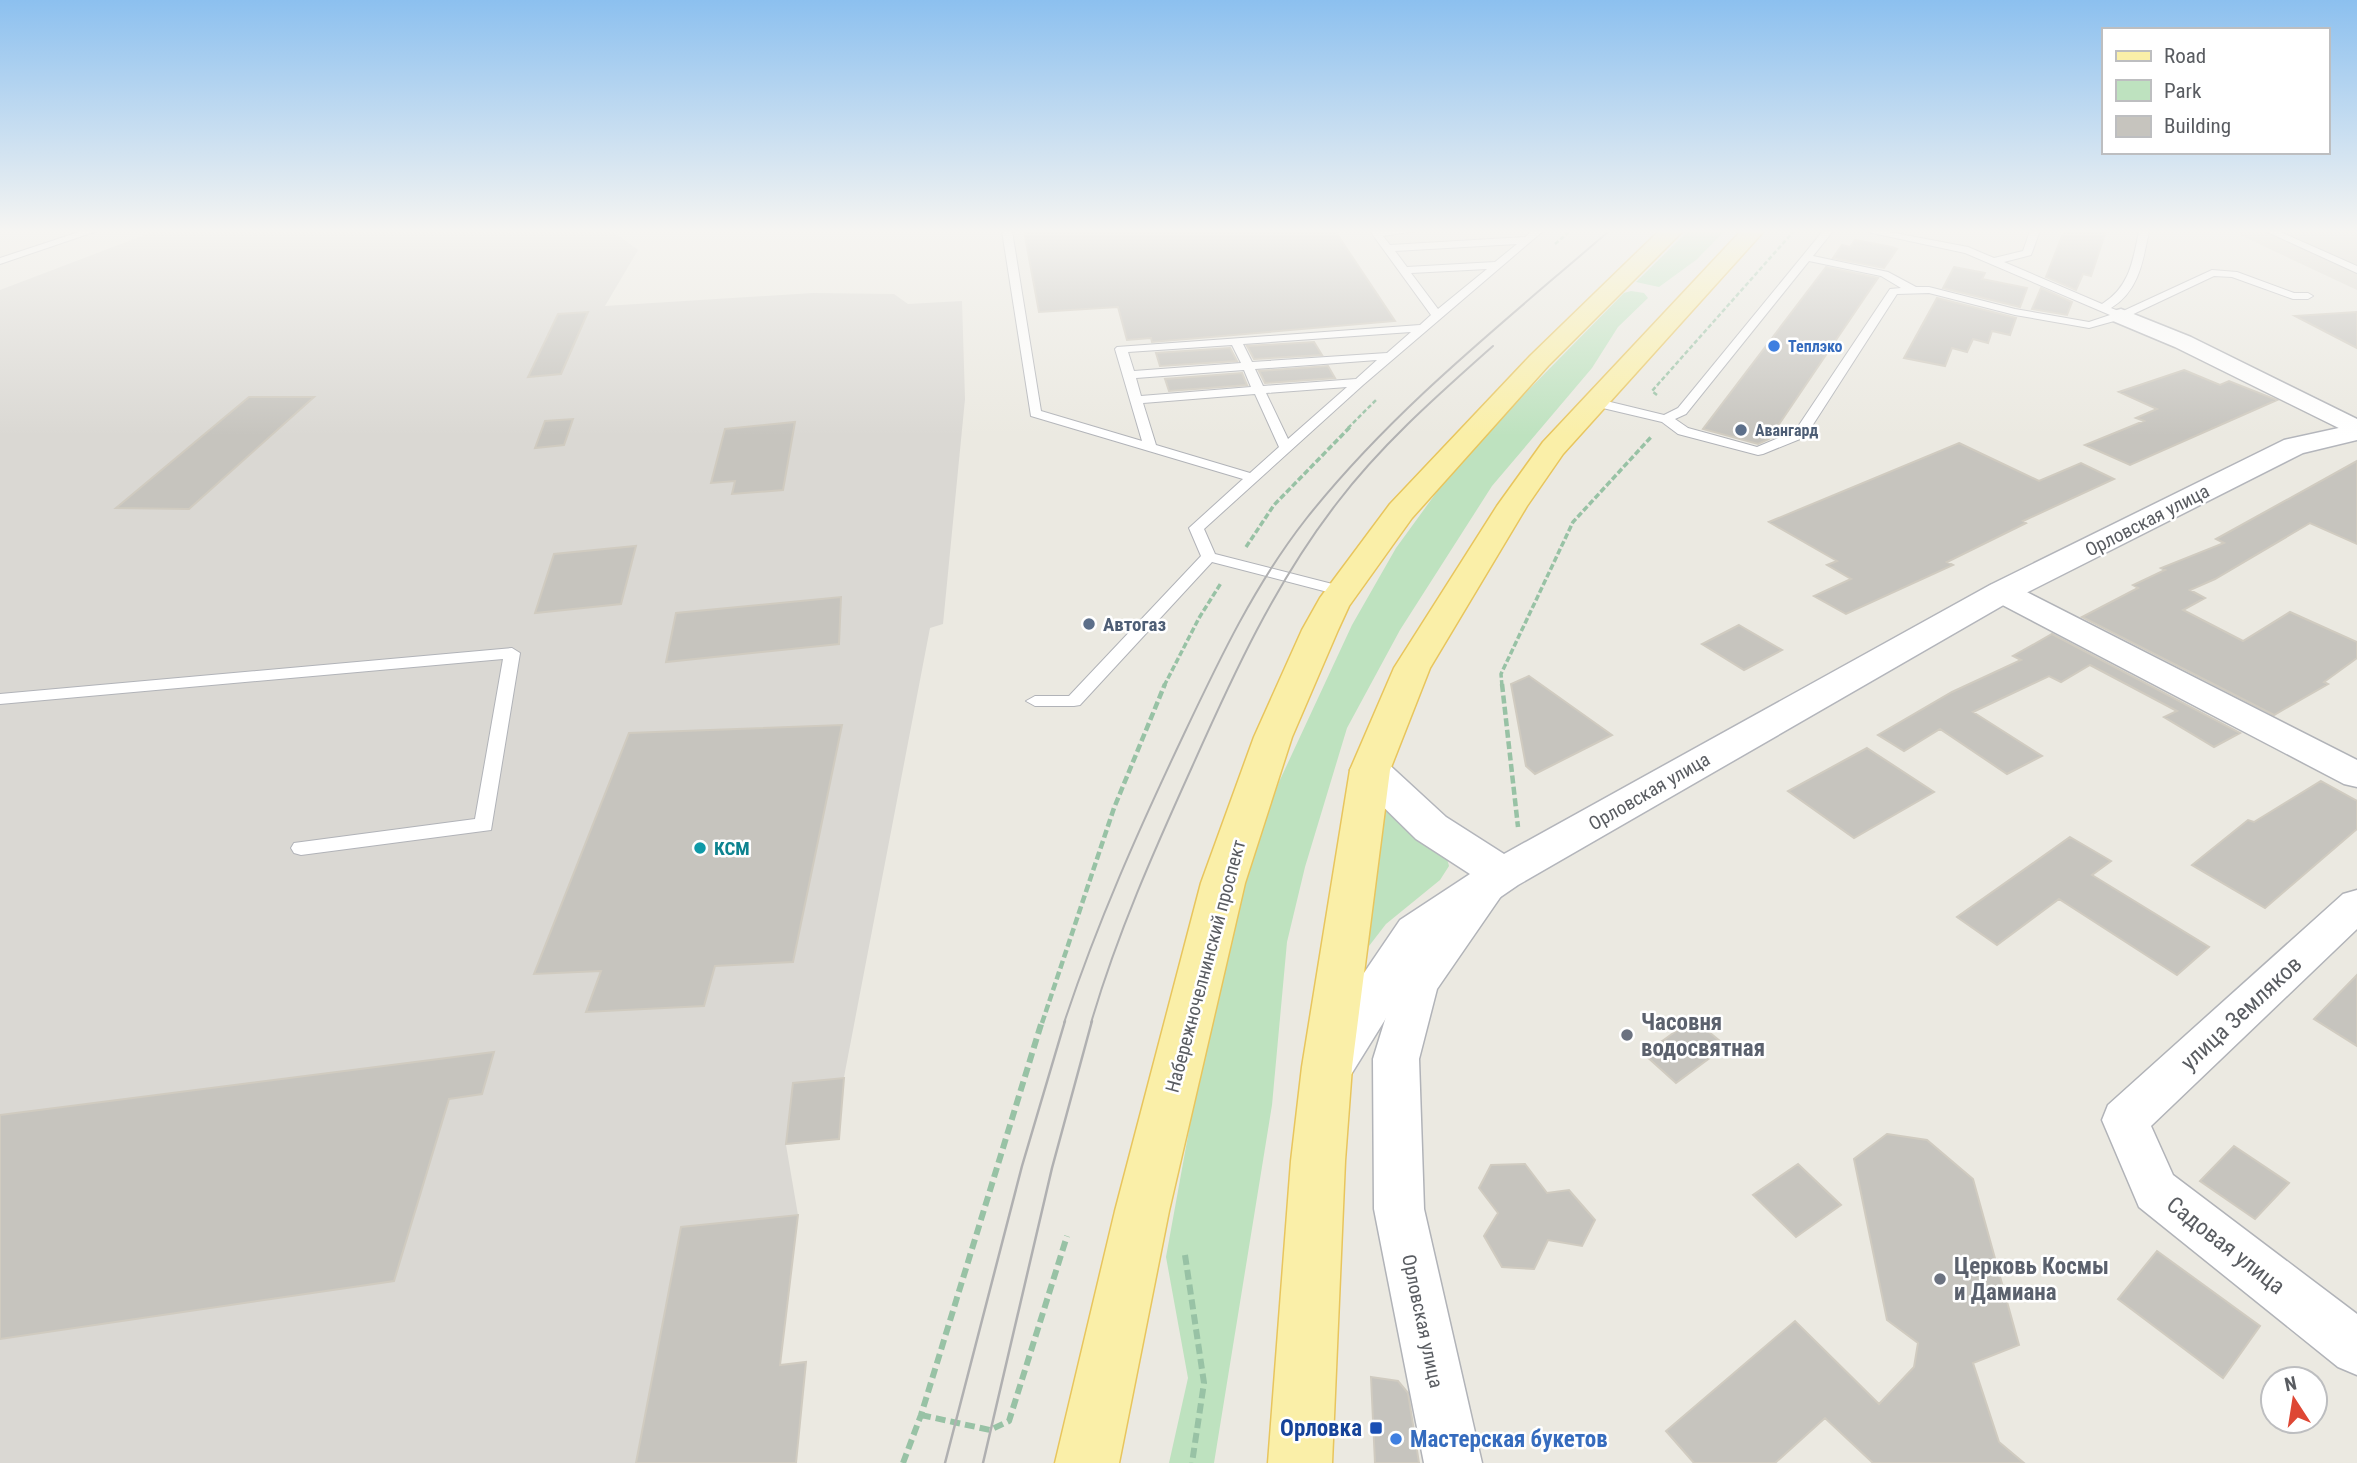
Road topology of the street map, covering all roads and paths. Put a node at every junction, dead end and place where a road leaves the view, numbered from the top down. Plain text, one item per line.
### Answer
1 (1018, 299) edge
2 (1425, 299) edge
3 (1456, 299) edge
4 (1658, 299) edge
5 (1733, 299) edge
6 (1773, 299) edge
7 (1889, 299) edge
8 (1965, 299) edge
9 (2082, 299) edge
10 (2119, 299) edge
11 (2144, 299) edge
12 (1604, 300) edge
13 (2111, 312) junction
14 (1437, 315) junction
15 (1421, 328) junction
16 (1236, 341) junction
17 (1390, 356) junction
18 (1248, 366) junction
19 (1129, 375) junction
20 (1359, 382) junction
21 (1259, 390) junction
22 (1383, 392) dead end
23 (1136, 400) junction
24 (1594, 402) junction
25 (1666, 419) junction
26 (2357, 430) edge
27 (1285, 446) junction
28 (1150, 447) junction
29 (1250, 477) junction
30 (1240, 555) dead end
31 (1209, 557) junction
32 (1221, 583) dead end
33 (1343, 591) junction
34 (2002, 592) junction
35 (0, 699) edge
36 (1035, 701) dead end
37 (1370, 770) junction
38 (2357, 775) edge
39 (301, 848) dead end
40 (1496, 873) junction
41 (2357, 905) edge
42 (1328, 1067) junction
43 (2125, 1120) joint
44 (1067, 1236) dead end
45 (1185, 1255) dead end
46 (2357, 1348) edge
47 (921, 1415) junction
48 (903, 1463) edge
49 (1087, 1463) edge
50 (1192, 1463) edge
51 (1300, 1463) edge
52 (1453, 1463) edge

1 - 28 lane
2 - 14 lane
3 - 14 lane
4 - 24 main road
5 - 25 path
6 - 25 lane
7 - 25 lane
8 - 13 lane
9 - 13 lane
10 - 13 lane
11 - 13 lane
12 - 33 main road, Набережночелнинский проспект
13 - 26 street
14 - 15 lane
15 - 16 lane
15 - 17 lane
16 - 18 lane
16 - 19 lane
17 - 18 lane
17 - 20 lane
18 - 19 lane
18 - 21 lane
19 - 23 lane
20 - 21 lane
20 - 27 lane
21 - 23 lane
21 - 27 lane
22 - 30 path
23 - 28 lane
24 - 25 lane
24 - 37 main road
25 - 40 path
26 - 34 street, Орловская улица
27 - 29 lane
28 - 29 lane
29 - 31 lane
31 - 33 lane
31 - 36 lane
32 - 47 path
33 - 49 main road, Набережночелнинский проспект
34 - 38 street
34 - 40 street, Орловская улица
35 - 39 lane
37 - 40 street
37 - 42 main road
40 - 42 street
40 - 52 street, Орловская улица
41 - 43 street, улица Земляков
42 - 51 main road
43 - 46 street, Садовая улица
44 - 47 path
45 - 50 path
47 - 48 path

